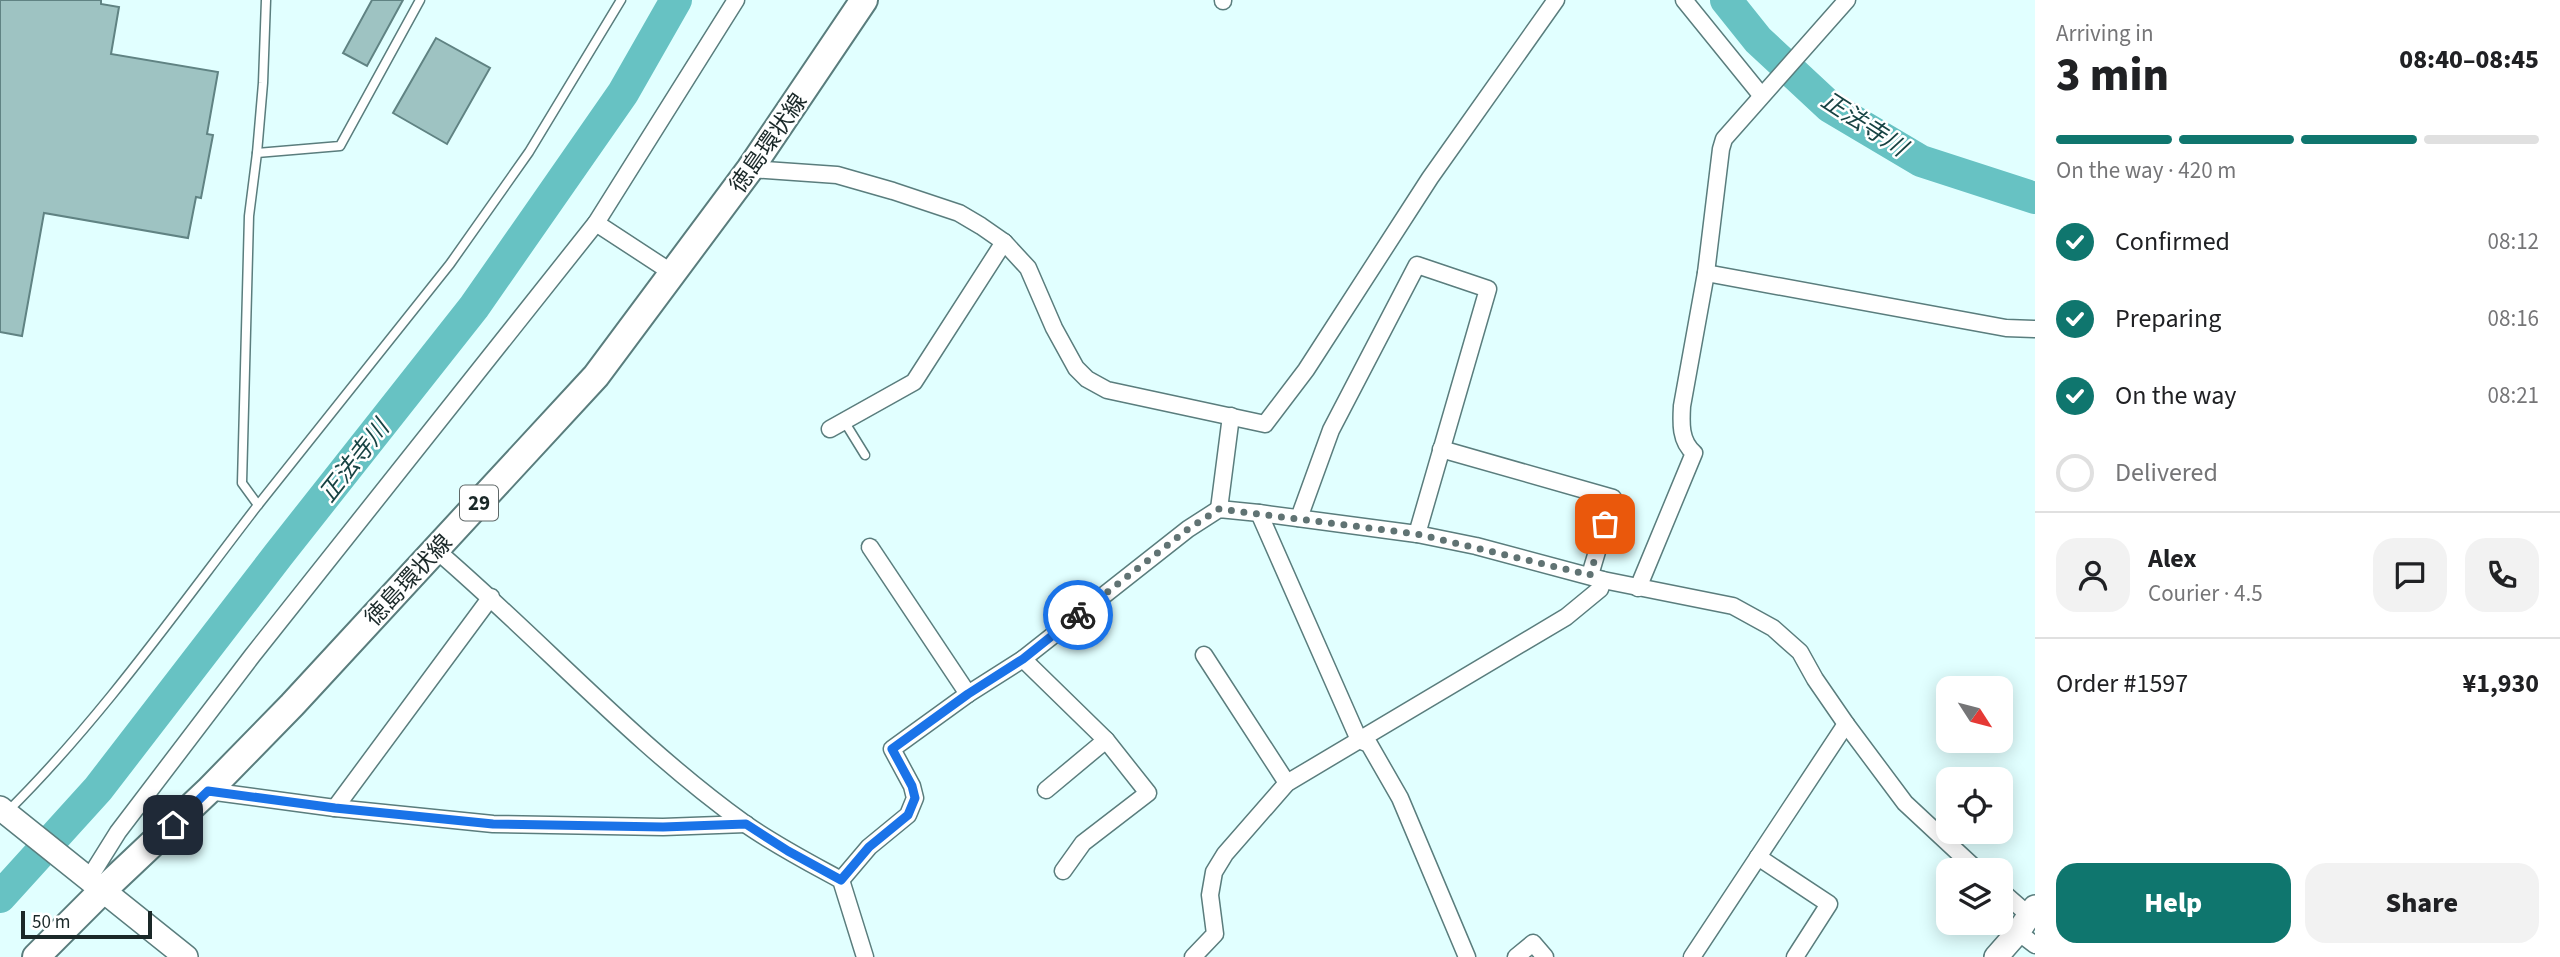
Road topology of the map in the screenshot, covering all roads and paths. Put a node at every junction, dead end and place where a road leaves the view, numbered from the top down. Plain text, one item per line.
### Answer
1 (266, 0) edge
2 (420, 0) edge
3 (621, 0) edge
4 (736, 0) edge
5 (864, 0) edge
6 (1556, 0) edge
7 (1684, 0) edge
8 (1847, 0) edge
9 (1764, 92) junction
10 (257, 153) junction
11 (750, 169) junction
12 (596, 223) junction
13 (1004, 242) junction
14 (1706, 273) junction
15 (674, 274) junction
16 (2035, 329) edge
17 (1231, 416) junction
18 (837, 425) joint
19 (1441, 449) junction
20 (865, 455) dead end
21 (258, 505) junction
22 (1219, 509) junction
23 (1259, 513) junction
24 (1299, 518) junction
25 (1417, 534) junction
26 (870, 547) dead end
27 (436, 550) junction
28 (1596, 578) junction
29 (1638, 588) junction
30 (491, 597) junction
31 (1204, 655) dead end
32 (1023, 659) junction
33 (968, 694) junction
34 (1846, 724) junction
35 (1106, 740) junction
36 (1359, 740) junction
37 (1287, 783) junction
38 (1046, 790) dead end
39 (208, 791) junction
40 (335, 808) junction
41 (4, 811) edge
42 (746, 824) junction
43 (1758, 857) junction
44 (1964, 858) edge
45 (1063, 871) dead end
46 (841, 880) junction
47 (90, 881) junction
48 (2013, 905) edge
49 (2030, 925) edge
50 (36, 957) edge
51 (186, 957) edge
52 (865, 957) edge
53 (1193, 957) edge
54 (1468, 957) edge
55 (1516, 957) edge
56 (1545, 957) edge
57 (1692, 957) edge
58 (1795, 957) edge
59 (1996, 957) edge

1 - 10 lane
2 - 10 lane
3 - 21 lane
4 - 12 street
5 - 11 main road, 徳島環状線 / 29
6 - 17 street
7 - 9 street
8 - 9 street
9 - 14 street
10 - 21 lane
11 - 13 street
11 - 15 main road, 徳島環状線 / 29
12 - 15 street
12 - 47 street
13 - 17 street
13 - 18 street
14 - 16 street
14 - 29 street
15 - 27 main road, 徳島環状線 / 29
17 - 22 street
18 - 20 lane
19 - 24 street
19 - 25 street
19 - 28 street
21 - 41 lane
22 - 23 street
22 - 32 street
23 - 24 street
23 - 36 street
24 - 25 street
25 - 28 street
26 - 33 street
27 - 30 street
27 - 39 main road, 徳島環状線 / 29
28 - 29 street
28 - 36 street
29 - 34 street
30 - 40 street
30 - 42 street
31 - 37 street
32 - 33 street
32 - 35 street
33 - 46 street
34 - 43 street
34 - 44 street
35 - 38 street
35 - 45 street
36 - 37 street
36 - 54 street
37 - 53 street
39 - 40 street
39 - 47 main road, 徳島環状線 / 29
40 - 42 street
41 - 47 street
42 - 46 street
43 - 57 street
43 - 58 street
46 - 52 street
47 - 50 main road, 徳島環状線 / 29
47 - 51 street
48 - 49 street
49 - 59 street
55 - 56 street

